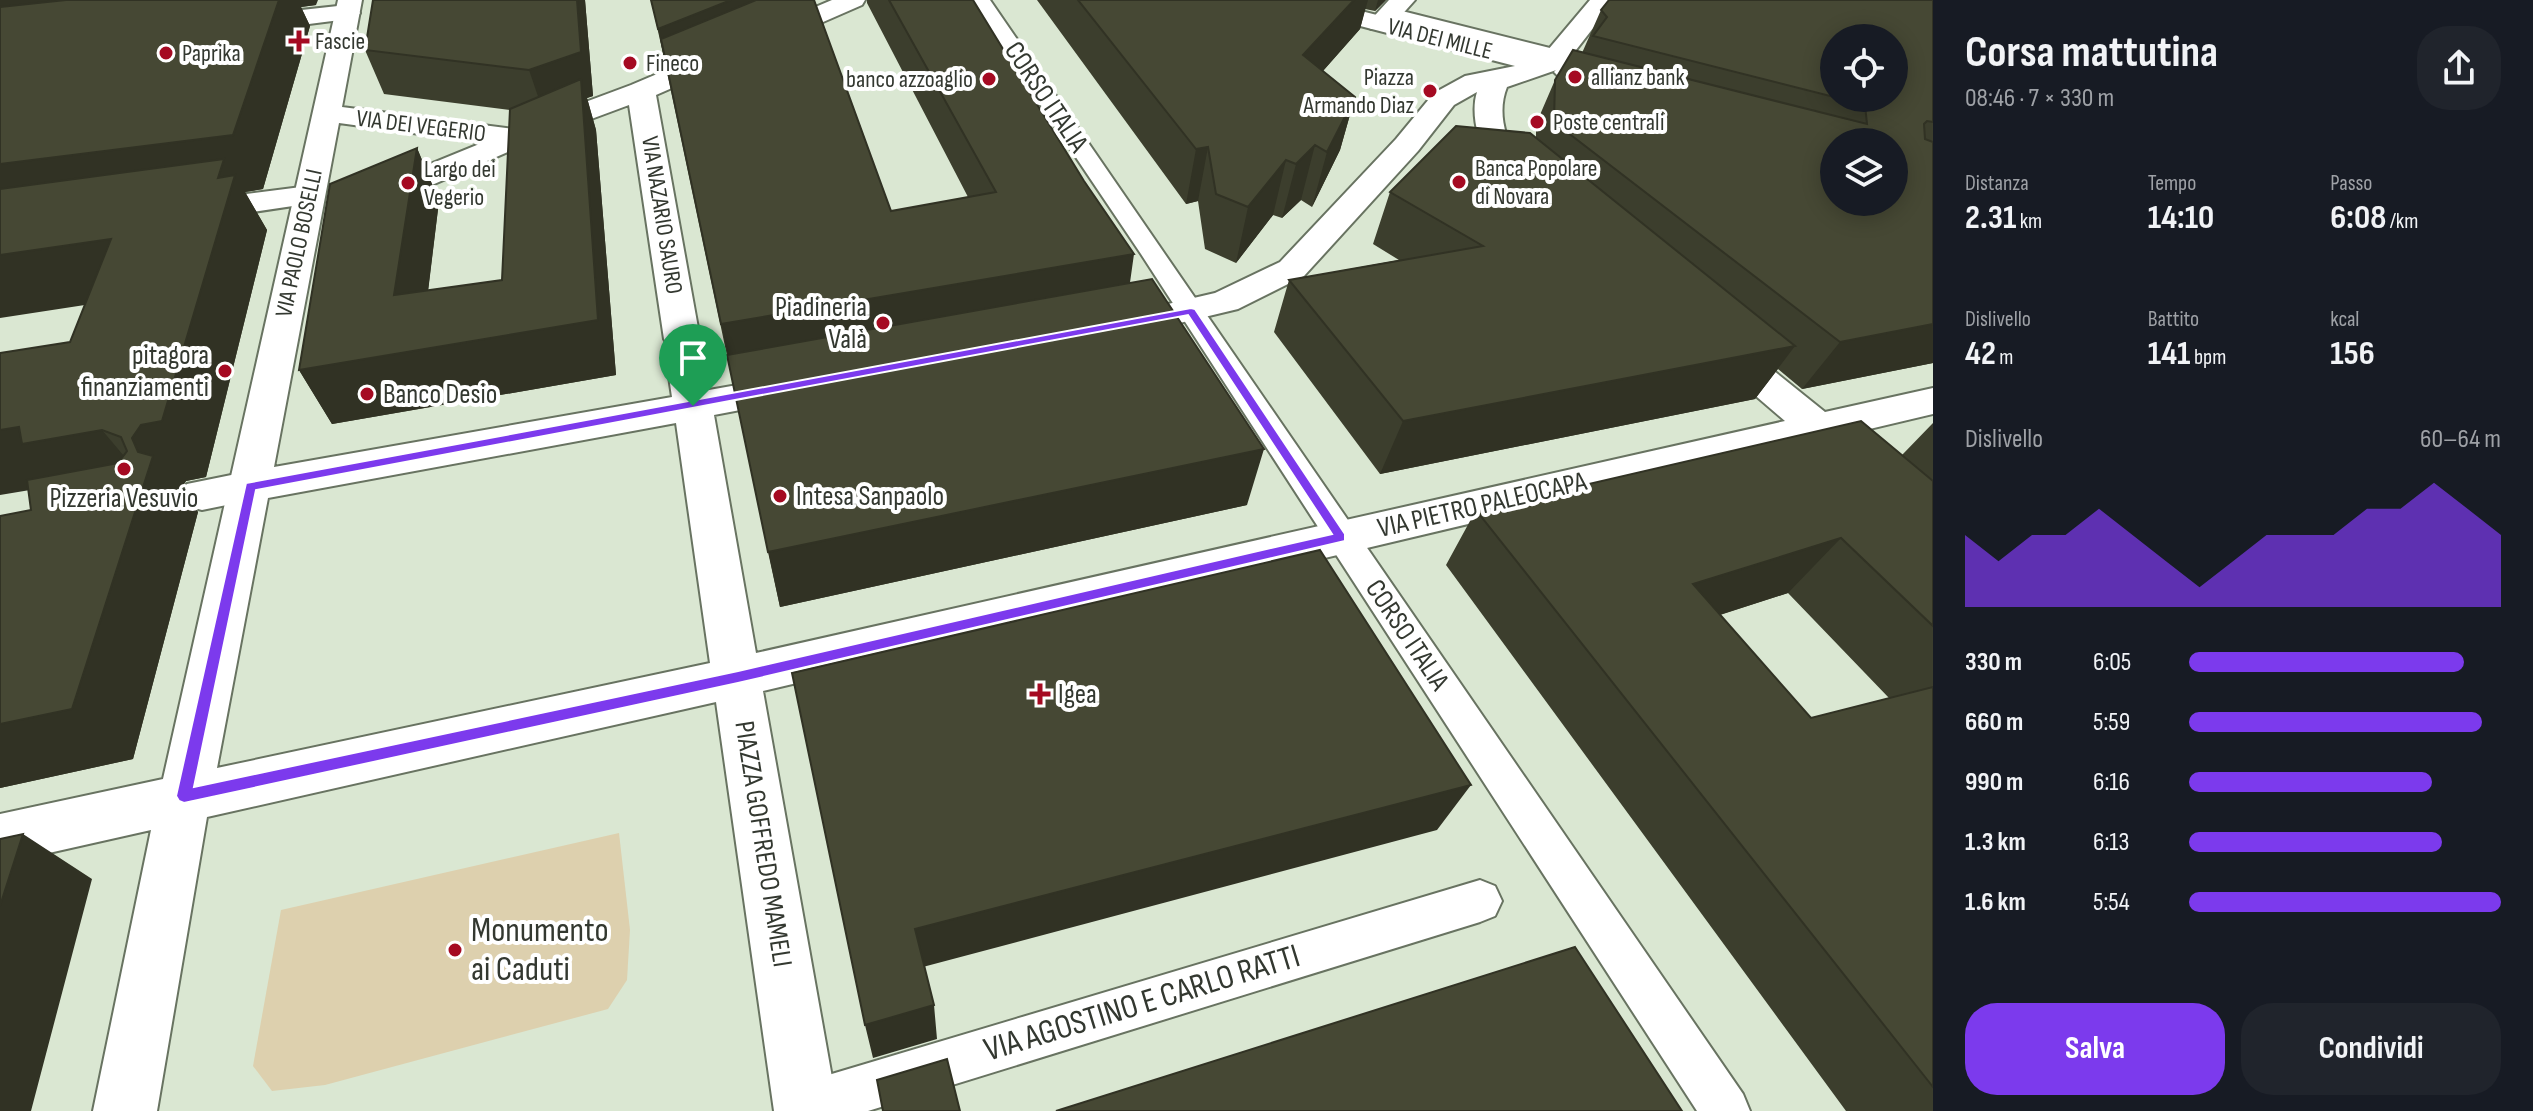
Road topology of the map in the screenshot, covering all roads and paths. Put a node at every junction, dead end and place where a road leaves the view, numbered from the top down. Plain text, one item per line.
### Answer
1 (853, 0) edge
2 (980, 0) edge
3 (1288, 0) edge
4 (1603, 0) edge
5 (348, 6) edge
6 (1391, 12) edge
7 (217, 27) edge
8 (1553, 68) junction
9 (1500, 77) junction
10 (641, 91) junction
11 (1584, 92) edge
12 (326, 113) junction
13 (516, 138) junction
14 (1543, 194) edge
15 (322, 211) junction
16 (156, 216) edge
17 (1191, 311) junction
18 (1699, 328) edge
19 (1077, 335) edge
20 (687, 369) junction
21 (831, 381) edge
22 (1933, 401) edge
23 (1817, 427) junction
24 (1851, 456) edge
25 (226, 491) junction
26 (1341, 537) junction
27 (738, 677) junction
28 (184, 796) junction
29 (0, 839) edge
30 (1480, 901) dead end
31 (800, 1109) edge
32 (125, 1111) edge
33 (1726, 1111) edge

1 - 10 street, VIA DEI VEGERIO
2 - 17 street, CORSO ITALIA
3 - 6 street, VIA DEI MILLE
4 - 8 street
5 - 7 street
5 - 12 street, VIA PAOLO BOSELLI
6 - 8 street, VIA DEI MILLE
8 - 9 street
8 - 11 street
9 - 14 street
9 - 17 street
10 - 13 street, VIA DEI VEGERIO
10 - 20 street, VIA NAZARIO SAURO
12 - 13 street, VIA DEI VEGERIO
12 - 15 street, VIA PAOLO BOSELLI
13 - 15 street, VIA DEI VEGERIO
15 - 16 street, VIA DEI VEGERIO
15 - 25 street, VIA PAOLO BOSELLI
17 - 19 street
17 - 26 street, CORSO ITALIA
18 - 23 street
20 - 21 street
20 - 25 street
20 - 27 street, PIAZZA GOFFREDO MAMELI
22 - 23 street, VIA PIETRO PALEOCAPA
23 - 24 street
23 - 26 street, VIA PIETRO PALEOCAPA
25 - 28 street
26 - 27 street, VIA PIETRO PALEOCAPA
26 - 33 street, CORSO ITALIA
27 - 28 street, VIA PIETRO PALEOCAPA
27 - 31 street, PIAZZA GOFFREDO MAMELI
28 - 29 street, VIA PIETRO PALEOCAPA
28 - 32 street
30 - 31 street, VIA AGOSTINO E CARLO RATTI

